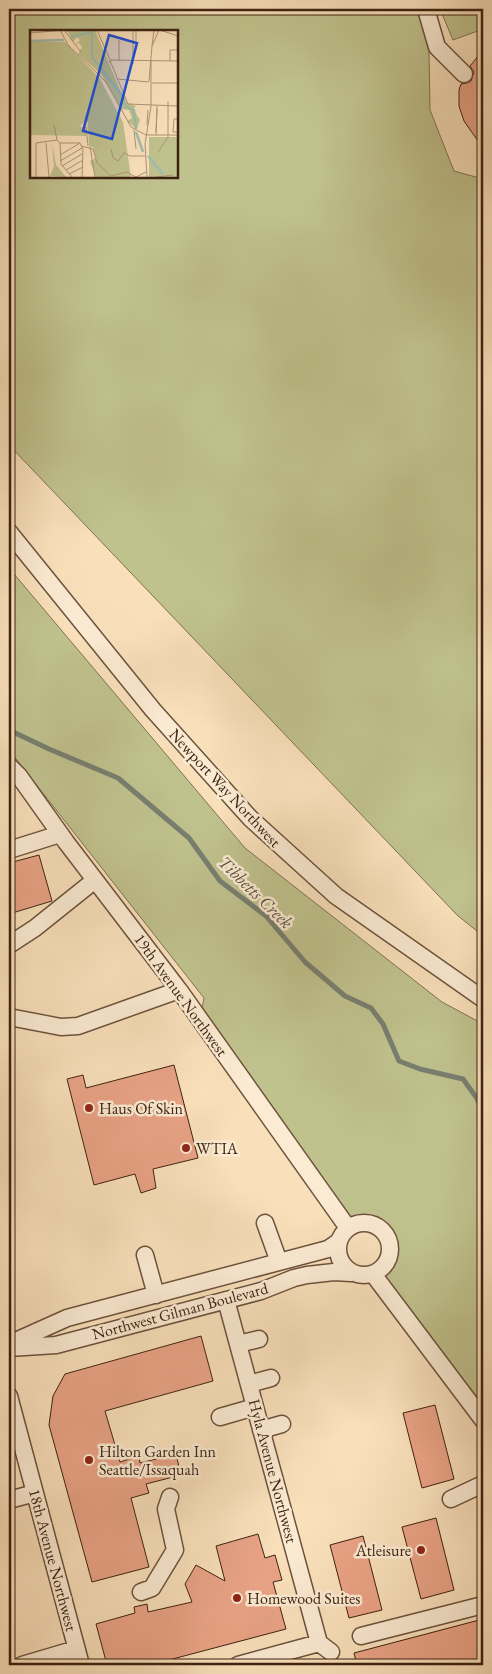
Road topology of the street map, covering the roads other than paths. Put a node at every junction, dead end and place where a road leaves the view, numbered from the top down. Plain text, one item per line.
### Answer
1 (426, 9) edge
2 (464, 74) dead end
3 (9, 532) edge
4 (9, 766) edge
5 (60, 834) junction
6 (9, 850) edge
7 (95, 880) junction
8 (9, 945) edge
9 (179, 990) junction
10 (483, 999) edge
11 (9, 1017) edge
12 (265, 1223) dead end
13 (348, 1228) junction
14 (338, 1242) junction
15 (145, 1255) dead end
16 (279, 1262) junction
17 (351, 1273) junction
18 (373, 1274) junction
19 (156, 1294) junction
20 (226, 1300) junction
21 (259, 1339) dead end
22 (9, 1344) edge
23 (238, 1344) junction
24 (9, 1348) edge
25 (271, 1378) dead end
26 (249, 1384) junction
27 (9, 1396) edge
28 (255, 1407) junction
29 (220, 1417) dead end
30 (483, 1420) edge
31 (282, 1424) dead end
32 (261, 1430) junction
33 (483, 1484) edge
34 (34, 1493) junction
35 (170, 1497) dead end
36 (451, 1499) dead end
37 (9, 1500) edge
38 (141, 1592) dead end
39 (483, 1605) edge
40 (361, 1636) dead end
41 (76, 1649) junction
42 (22, 1665) edge
43 (81, 1665) edge
44 (238, 1665) edge

1 - 2 street
3 - 10 street, Newport Way Northwest
4 - 5 street, 19th Avenue Northwest
5 - 6 street
5 - 7 street, 19th Avenue Northwest
7 - 8 street
7 - 9 street, 19th Avenue Northwest
9 - 11 street
9 - 13 street, 19th Avenue Northwest
12 - 16 street
13 - 14 street
13 - 18 street
14 - 16 street, Northwest Gilman Boulevard
14 - 17 street
15 - 19 street
16 - 19 street, Northwest Gilman Boulevard
17 - 18 street
17 - 20 street, Northwest Gilman Boulevard
18 - 30 street
19 - 22 street, Northwest Gilman Boulevard
20 - 23 street, Hyla Avenue Northwest
20 - 24 street, Northwest Gilman Boulevard
21 - 23 street
23 - 26 street, Hyla Avenue Northwest
25 - 26 street
26 - 28 street, Hyla Avenue Northwest
27 - 34 street, 18th Avenue Northwest
28 - 29 street
28 - 32 street, Hyla Avenue Northwest
31 - 32 street
32 - 44 street, Hyla Avenue Northwest
33 - 36 street
34 - 37 street
34 - 41 street, 18th Avenue Northwest
35 - 38 street
39 - 40 street
41 - 42 street
41 - 43 street, 18th Avenue Northwest

